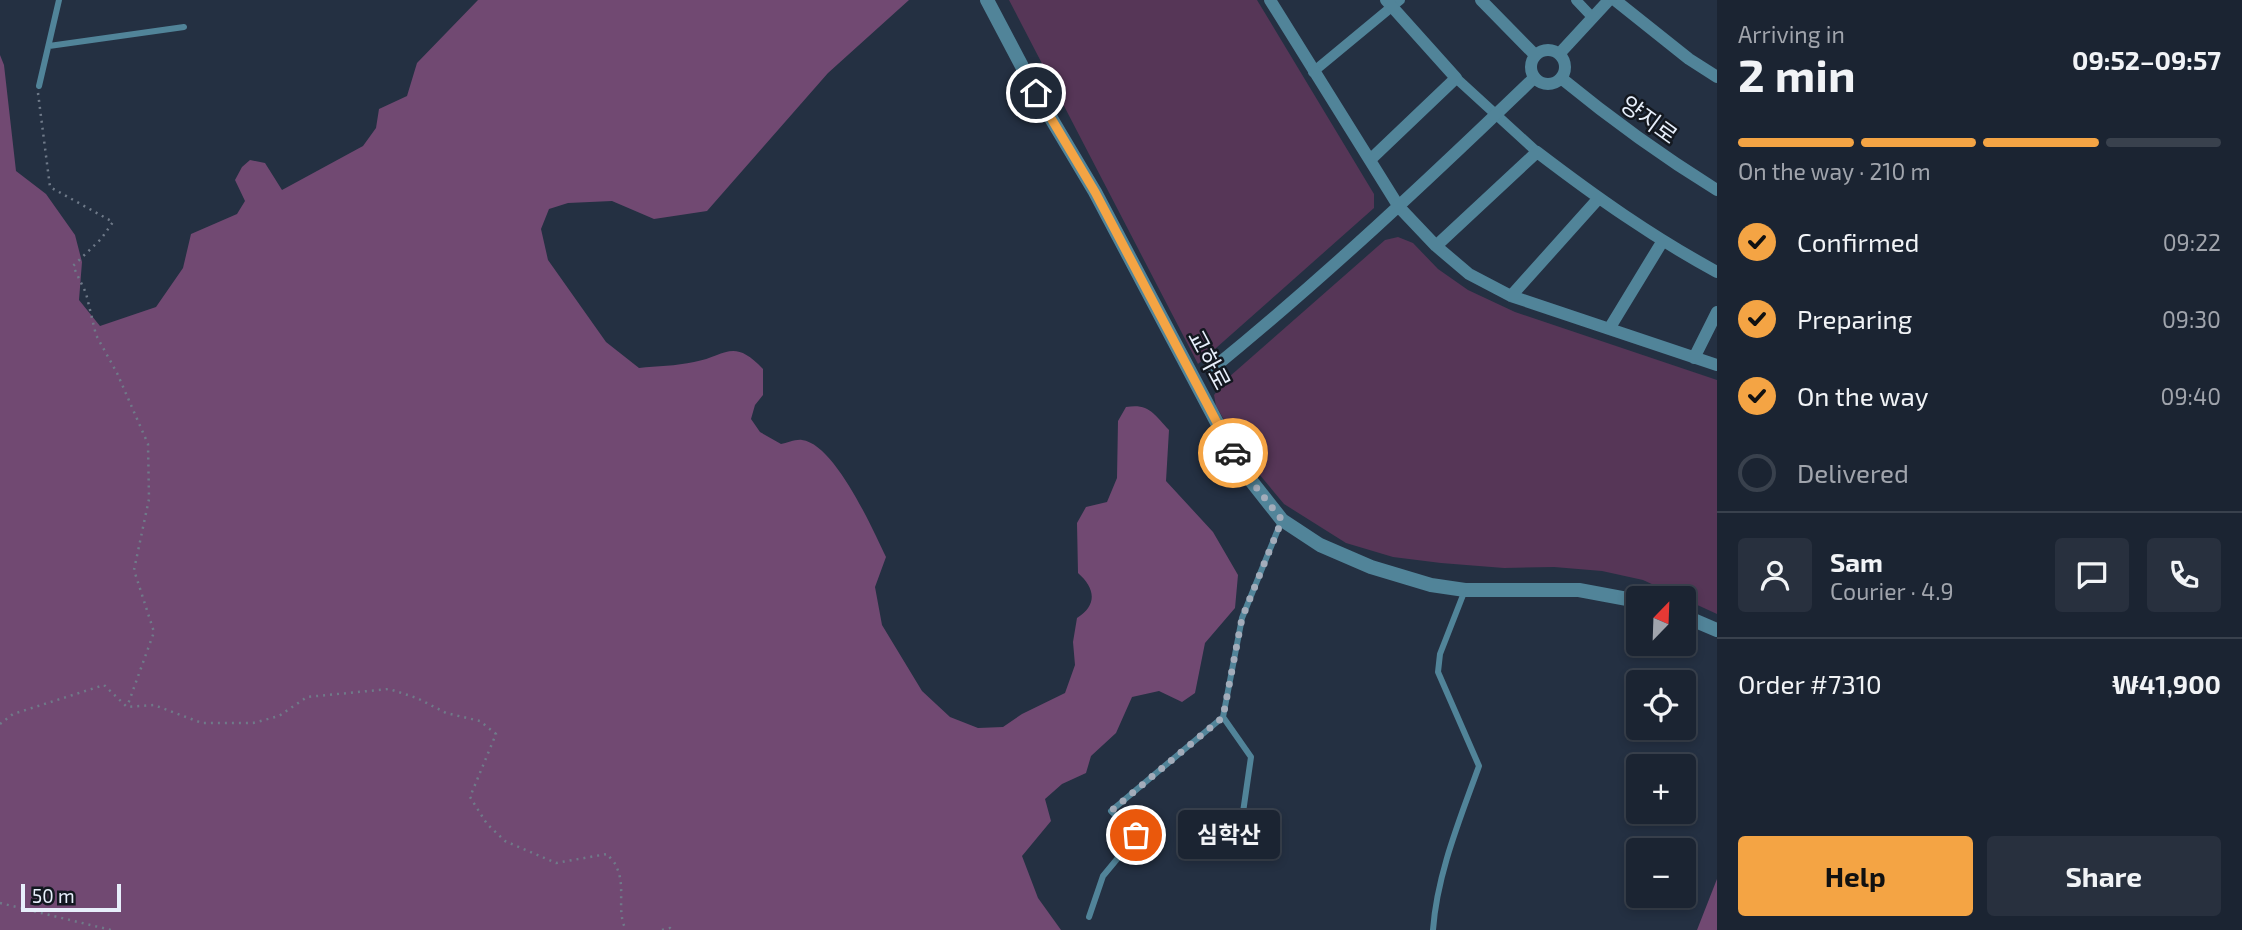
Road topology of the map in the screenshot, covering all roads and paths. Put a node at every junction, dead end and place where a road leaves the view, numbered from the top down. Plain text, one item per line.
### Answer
1 (59, 0) edge
2 (987, 0) edge
3 (1270, 0) edge
4 (1481, 0) edge
5 (1576, 0) edge
6 (1609, 0) edge
7 (1615, 0) edge
8 (1393, 2) edge
9 (1592, 18) junction
10 (184, 27) dead end
11 (50, 46) junction
12 (1560, 53) junction
13 (1535, 55) junction
14 (1313, 72) junction
15 (1717, 77) edge
16 (1456, 78) junction
17 (1534, 78) junction
18 (1561, 78) junction
19 (39, 86) joint
20 (1496, 114) junction
21 (1537, 152) junction
22 (1370, 160) junction
23 (1717, 190) edge
24 (1598, 199) junction
25 (1399, 207) junction
26 (1662, 242) junction
27 (1436, 246) junction
28 (1717, 272) edge
29 (1511, 296) junction
30 (1717, 312) edge
31 (1609, 329) junction
32 (1694, 358) junction
33 (1717, 365) edge
34 (1212, 369) dead end
35 (1282, 520) junction
36 (1465, 590) junction
37 (1626, 599) edge
38 (1696, 621) edge
39 (1717, 631) edge
40 (127, 707) junction
41 (1223, 717) junction
42 (0, 724) edge
43 (1240, 840) dead end
44 (0, 902) edge
45 (1089, 917) dead end
46 (111, 930) edge
47 (626, 930) edge
48 (662, 930) edge
49 (672, 930) edge
50 (1433, 930) edge

1 - 11 lane
2 - 35 street, 교하로
3 - 14 street
4 - 13 street
5 - 9 street
6 - 9 street
7 - 15 street
8 - 14 street
8 - 16 street
9 - 12 street
10 - 11 lane
11 - 19 lane
12 - 13 street
12 - 18 street
13 - 17 street
14 - 22 street
16 - 20 street
16 - 22 street
17 - 18 street
17 - 20 street
18 - 23 street, 양지로
19 - 40 path
20 - 21 street
20 - 25 street
21 - 24 street
21 - 27 street
22 - 25 street
24 - 26 street
24 - 29 street
25 - 27 street
25 - 34 street
26 - 28 street
26 - 31 street
27 - 29 street
29 - 31 street
30 - 32 street
31 - 32 street
32 - 33 street
35 - 36 street, 교하로
35 - 41 lane
36 - 37 street, 교하로
36 - 50 lane
38 - 39 street
40 - 42 path
40 - 47 path
41 - 43 lane
41 - 45 lane
44 - 46 path
48 - 49 path

